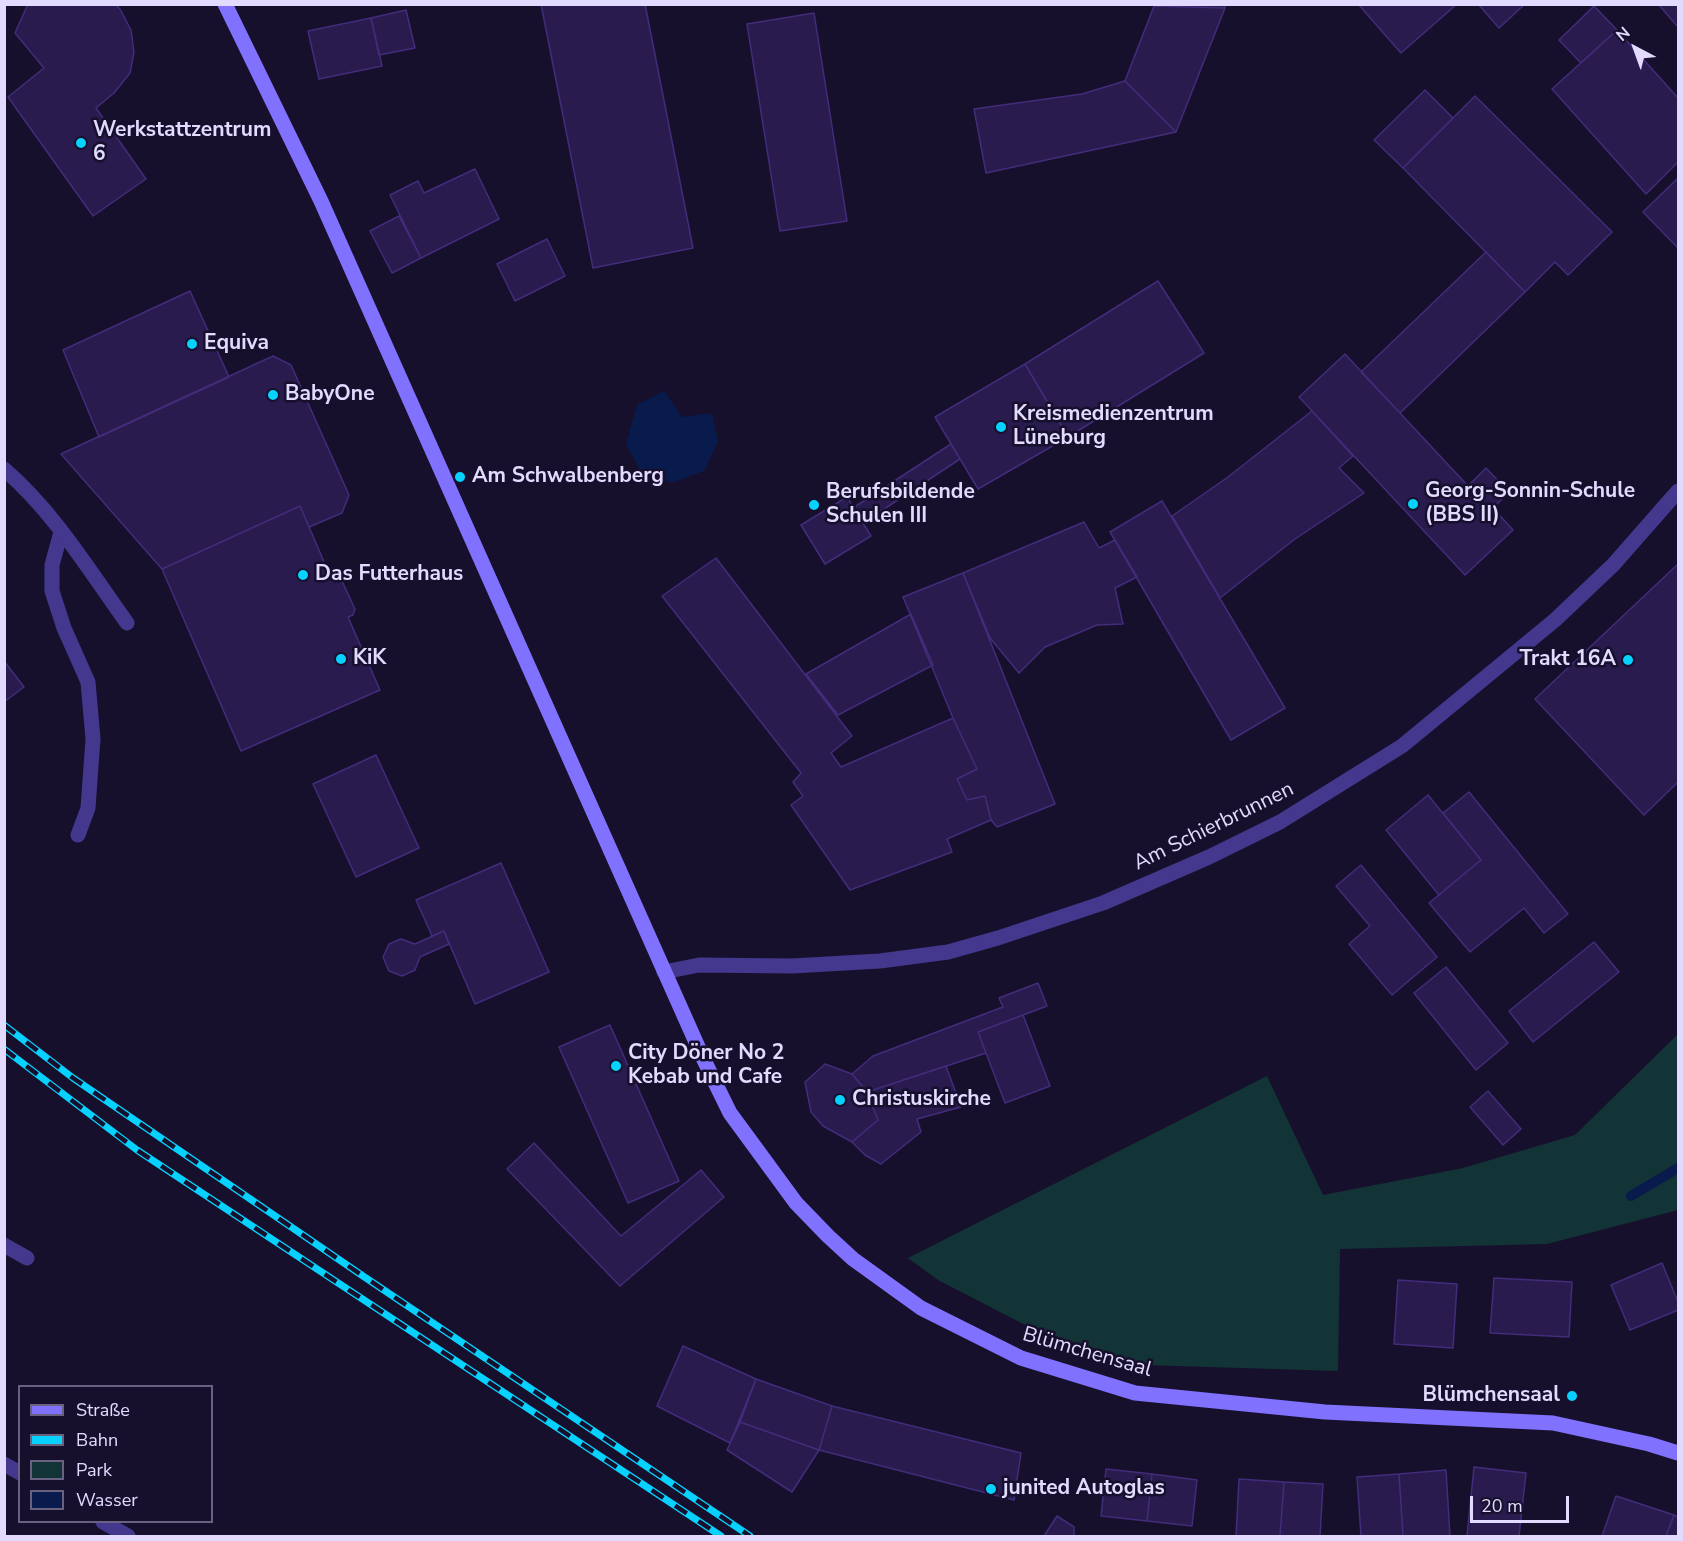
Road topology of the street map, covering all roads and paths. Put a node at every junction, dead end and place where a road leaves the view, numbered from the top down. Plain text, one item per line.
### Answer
1 (225, 4) edge
2 (4, 469) edge
3 (1678, 491) edge
4 (61, 531) junction
5 (128, 623) dead end
6 (78, 835) dead end
7 (664, 972) junction
8 (4, 1245) edge
9 (27, 1258) dead end
10 (1678, 1453) edge
11 (4, 1464) edge
12 (18, 1472) edge
13 (106, 1523) edge
14 (128, 1536) edge

1 - 7 street
2 - 4 street
3 - 7 street, Am Schierbrunnen
4 - 5 street
4 - 6 street
7 - 10 street, Blümchensaal
8 - 9 street
11 - 12 street
13 - 14 street

